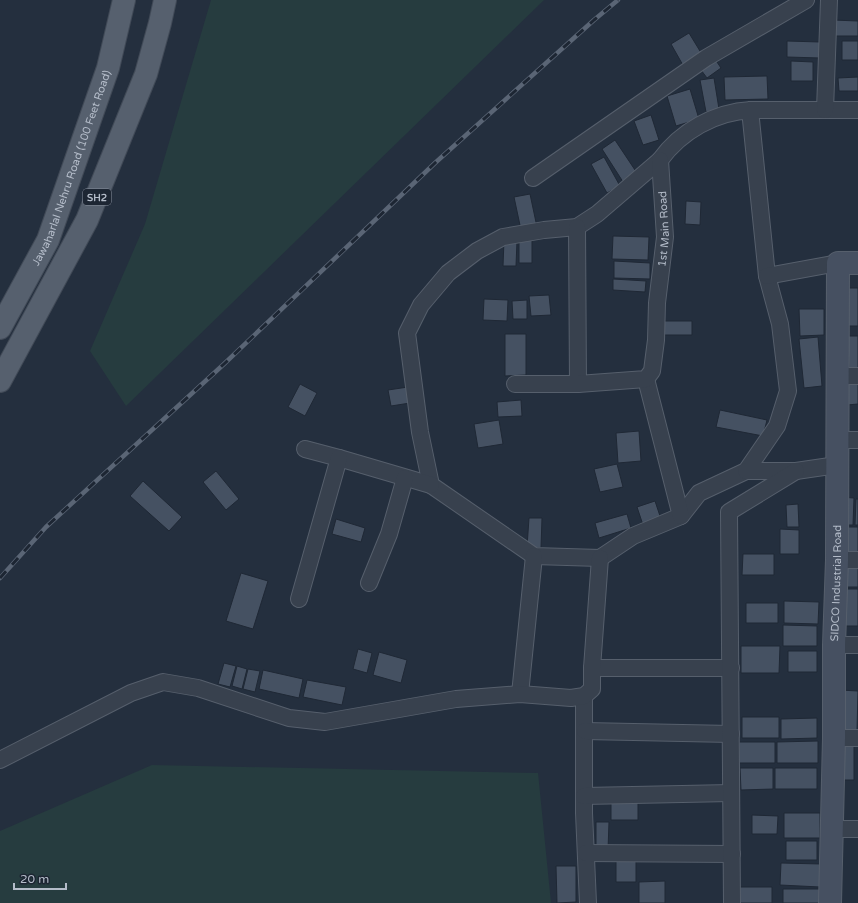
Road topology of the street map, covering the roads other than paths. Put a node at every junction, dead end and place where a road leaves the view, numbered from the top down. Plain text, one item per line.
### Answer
1 (124, 0) edge
2 (165, 0) edge
3 (806, 0) edge
4 (829, 0) edge
5 (750, 110) junction
6 (825, 110) junction
7 (858, 110) edge
8 (660, 160) junction
9 (533, 178) dead end
10 (577, 227) junction
11 (848, 263) edge
12 (767, 276) junction
13 (0, 328) edge
14 (848, 376) edge
15 (646, 379) junction
16 (0, 381) edge
17 (515, 384) dead end
18 (578, 384) junction
19 (848, 440) edge
20 (305, 449) dead end
21 (339, 458) junction
22 (837, 465) junction
23 (746, 471) junction
24 (796, 471) junction
25 (405, 478) junction
26 (431, 485) junction
27 (681, 516) junction
28 (534, 556) junction
29 (600, 558) junction
30 (848, 560) edge
31 (369, 583) dead end
32 (299, 599) dead end
33 (834, 645) junction
34 (858, 645) edge
35 (592, 668) junction
36 (731, 668) junction
37 (520, 694) junction
38 (584, 696) junction
39 (584, 731) junction
40 (731, 734) junction
41 (834, 738) junction
42 (858, 738) edge
43 (0, 760) edge
44 (731, 793) junction
45 (584, 796) junction
46 (832, 829) junction
47 (858, 829) edge
48 (586, 853) junction
49 (732, 854) junction
50 (588, 903) edge
51 (732, 903) edge
52 (830, 903) edge

1 - 13 main road, Jawaharlal Nehru Road (100 Feet Road)
2 - 16 main road, SH2
3 - 9 street
4 - 6 street
5 - 6 street
5 - 8 street
5 - 12 street
6 - 7 street
8 - 10 street
8 - 15 street, 1st Main Road
10 - 18 street
10 - 26 street
11 - 12 street
11 - 14 street, SIDCO Industrial Road
12 - 23 street
14 - 19 street, SIDCO Industrial Road
15 - 18 street
15 - 27 street
17 - 18 street
19 - 22 street, SIDCO Industrial Road
20 - 21 street
21 - 25 street
21 - 32 street
22 - 24 street
22 - 30 street, SIDCO Industrial Road
23 - 24 street
23 - 27 street
24 - 36 street
25 - 26 street
25 - 31 street
26 - 28 street
27 - 29 street
28 - 29 street
28 - 37 street
29 - 35 street
30 - 33 street, SIDCO Industrial Road
33 - 34 street
33 - 41 street, SIDCO Industrial Road
35 - 36 street
35 - 38 street
36 - 40 street
37 - 38 street
37 - 43 street
38 - 39 street
39 - 40 street
39 - 45 street
40 - 44 street
41 - 42 street
41 - 46 street, SIDCO Industrial Road
44 - 45 street
44 - 49 street
45 - 48 street
46 - 47 street
46 - 52 street, SIDCO Industrial Road
48 - 49 street
48 - 50 street
49 - 51 street

